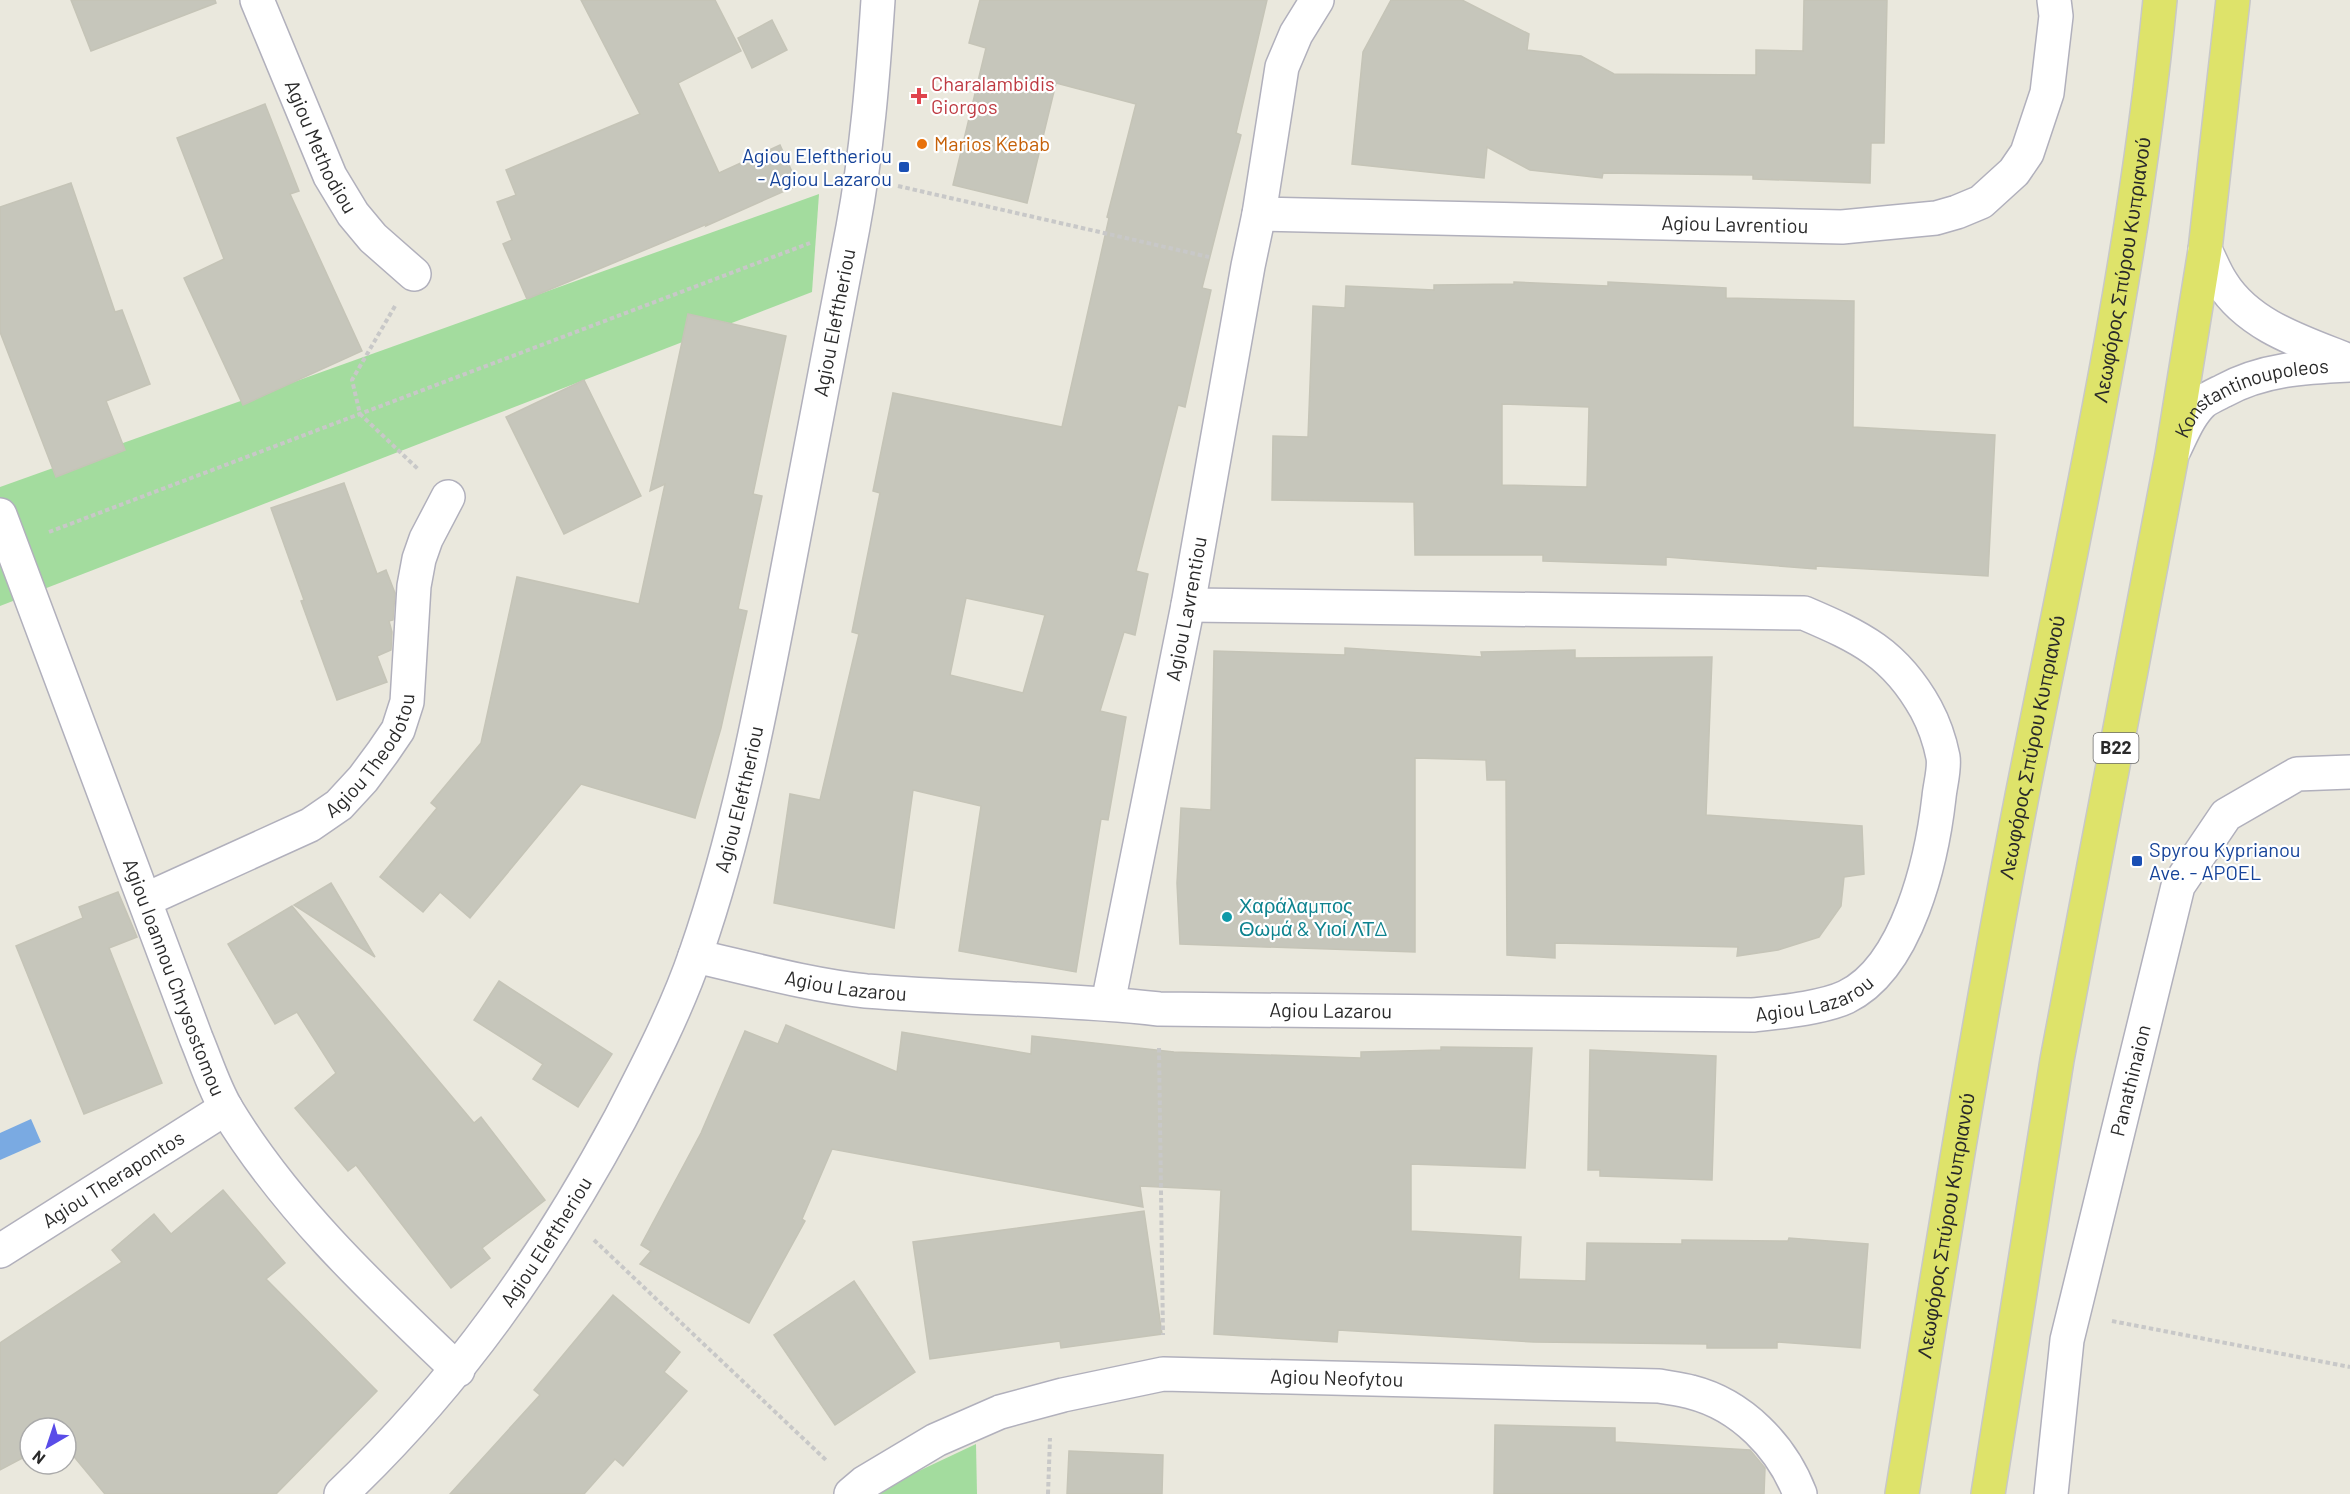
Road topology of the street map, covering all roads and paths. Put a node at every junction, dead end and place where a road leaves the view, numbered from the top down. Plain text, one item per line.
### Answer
1 (257, 0) edge
2 (878, 0) edge
3 (1317, 0) edge
4 (2054, 0) edge
5 (2160, 0) edge
6 (2233, 0) edge
7 (862, 178) junction
8 (1259, 214) junction
9 (853, 227) junction
10 (2205, 250) junction
11 (1248, 266) junction
12 (414, 274) joint
13 (2350, 363) edge
14 (360, 414) junction
15 (2172, 455) junction
16 (448, 497) joint
17 (0, 515) edge
18 (12, 546) junction
19 (1188, 605) junction
20 (2350, 772) edge
21 (145, 900) junction
22 (695, 956) junction
23 (1108, 1003) junction
24 (1159, 1009) junction
25 (226, 1108) junction
26 (567, 1214) junction
27 (0, 1251) edge
28 (2074, 1314) junction
29 (2350, 1367) edge
30 (458, 1370) junction
31 (1163, 1374) junction
32 (1051, 1398) junction
33 (854, 1492) edge
34 (340, 1494) edge
35 (1048, 1494) edge
36 (1800, 1494) edge
37 (1902, 1494) edge
38 (1988, 1494) edge
39 (2051, 1494) edge

1 - 12 street, Agiou Methodiou
2 - 7 street, Agiou Eleftheriou
3 - 8 street, Agiou Lavrentiou
4 - 8 street, Agiou Lavrentiou
5 - 37 main road, Λεωφόρος Σπύρου Κυπριανού
6 - 10 main road, B22
7 - 9 street, Agiou Eleftheriou
7 - 11 path
8 - 11 street, Agiou Lavrentiou
9 - 14 path
9 - 22 street, Agiou Eleftheriou
10 - 13 street, Konstantinoupoleos
10 - 15 main road, B22
11 - 19 street, Agiou Lavrentiou
12 - 14 path
13 - 15 street, Konstantinoupoleos
14 - 16 path
14 - 18 path
15 - 38 main road, B22
16 - 21 street, Agiou Theodotou
17 - 18 street, Agiou Ioannou Chrysostomou
18 - 21 street, Agiou Ioannou Chrysostomou
19 - 23 street, Agiou Lavrentiou
19 - 24 street, Agiou Lazarou
20 - 28 street, Panathinaion
21 - 25 street, Agiou Ioannou Chrysostomou
22 - 23 street, Agiou Lazarou
22 - 26 street, Agiou Eleftheriou
23 - 24 street, Agiou Lazarou
24 - 31 path
25 - 27 street, Agiou Therapontos
25 - 30 street, Agiou Ioannou Chrysostomou
26 - 30 street, Agiou Eleftheriou
26 - 33 path
28 - 29 path
28 - 39 street, Panathinaion
30 - 34 street, Agiou Eleftheriou
31 - 32 street, Agiou Neofytou
31 - 36 street, Agiou Neofytou
32 - 33 street, Agiou Neofytou
32 - 35 path

